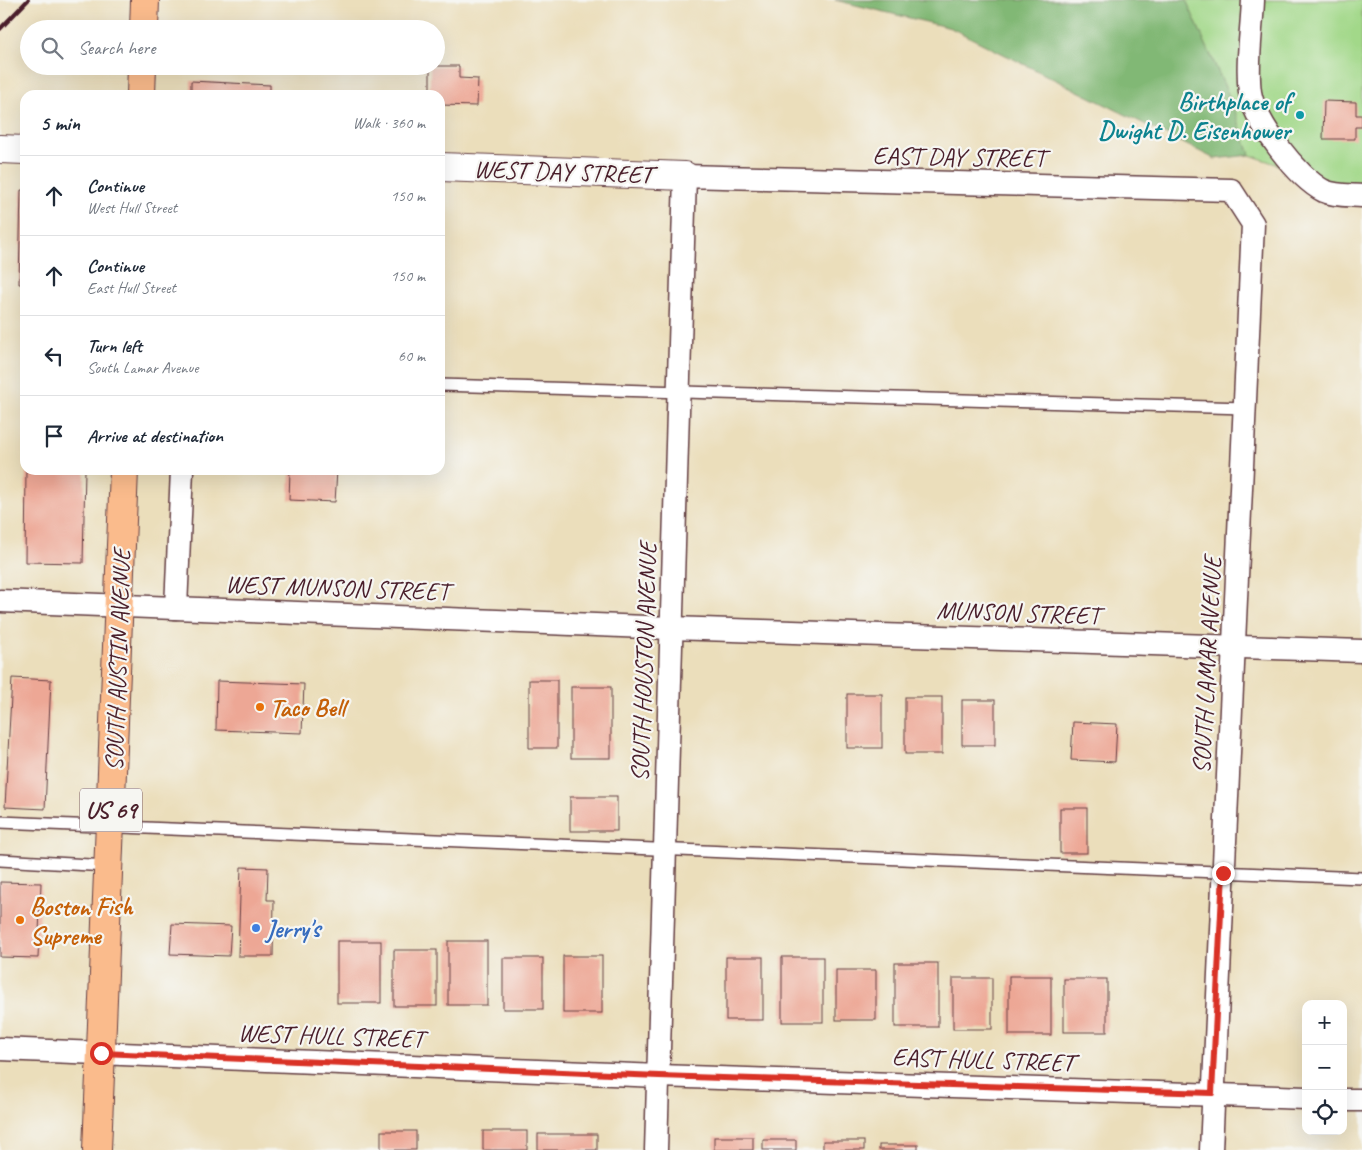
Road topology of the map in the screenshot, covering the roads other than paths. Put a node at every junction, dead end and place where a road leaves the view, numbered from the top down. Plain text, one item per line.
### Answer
1 (145, 0) edge
2 (1253, 0) edge
3 (144, 20) edge
4 (142, 75) edge
5 (141, 90) edge
6 (0, 149) edge
7 (20, 150) edge
8 (445, 166) edge
9 (685, 176) junction
10 (1231, 190) joint
11 (1362, 196) edge
12 (445, 386) edge
13 (679, 392) junction
14 (1245, 408) junction
15 (124, 475) edge
16 (182, 475) edge
17 (0, 601) edge
18 (119, 605) junction
19 (176, 608) junction
20 (671, 628) junction
21 (1234, 647) junction
22 (1362, 651) edge
23 (0, 822) edge
24 (110, 826) junction
25 (665, 850) junction
26 (0, 860) edge
27 (108, 866) junction
28 (1223, 873) junction
29 (1362, 878) edge
30 (0, 1049) edge
31 (101, 1053) junction
32 (659, 1076) junction
33 (1212, 1093) junction
34 (1302, 1098) edge
35 (1347, 1100) edge
36 (1362, 1100) edge
37 (97, 1150) edge
38 (656, 1150) edge
39 (1211, 1150) edge

1 - 3 highway
2 - 11 street
4 - 5 highway
6 - 7 street
8 - 9 street, WEST DAY STREET
9 - 10 street, EAST DAY STREET
9 - 13 street, SOUTH HOUSTON AVENUE
10 - 14 street, SOUTH LAMAR AVENUE
12 - 13 lane
13 - 14 lane
13 - 20 street, SOUTH HOUSTON AVENUE
14 - 21 street, SOUTH LAMAR AVENUE
15 - 18 highway, SOUTH AUSTIN AVENUE / US 69
16 - 19 street
17 - 18 street, WEST MUNSON STREET
18 - 19 street, WEST MUNSON STREET
18 - 24 highway, SOUTH AUSTIN AVENUE / US 69
19 - 20 street, WEST MUNSON STREET
20 - 21 street, MUNSON STREET
20 - 25 street, SOUTH HOUSTON AVENUE
21 - 22 street, MUNSON STREET
21 - 28 street, SOUTH LAMAR AVENUE
23 - 24 lane
24 - 25 lane
24 - 27 highway, SOUTH AUSTIN AVENUE / US 69
25 - 28 lane
25 - 32 street, SOUTH HOUSTON AVENUE
26 - 27 lane
27 - 31 highway, SOUTH AUSTIN AVENUE / US 69
28 - 29 lane
28 - 33 street, SOUTH LAMAR AVENUE
30 - 31 street, WEST HULL STREET
31 - 32 street, WEST HULL STREET
31 - 37 highway, SOUTH AUSTIN AVENUE / US 69
32 - 33 street, EAST HULL STREET
32 - 38 street, SOUTH HOUSTON AVENUE
33 - 34 street, EAST HULL STREET
33 - 39 street, SOUTH LAMAR AVENUE
35 - 36 street

